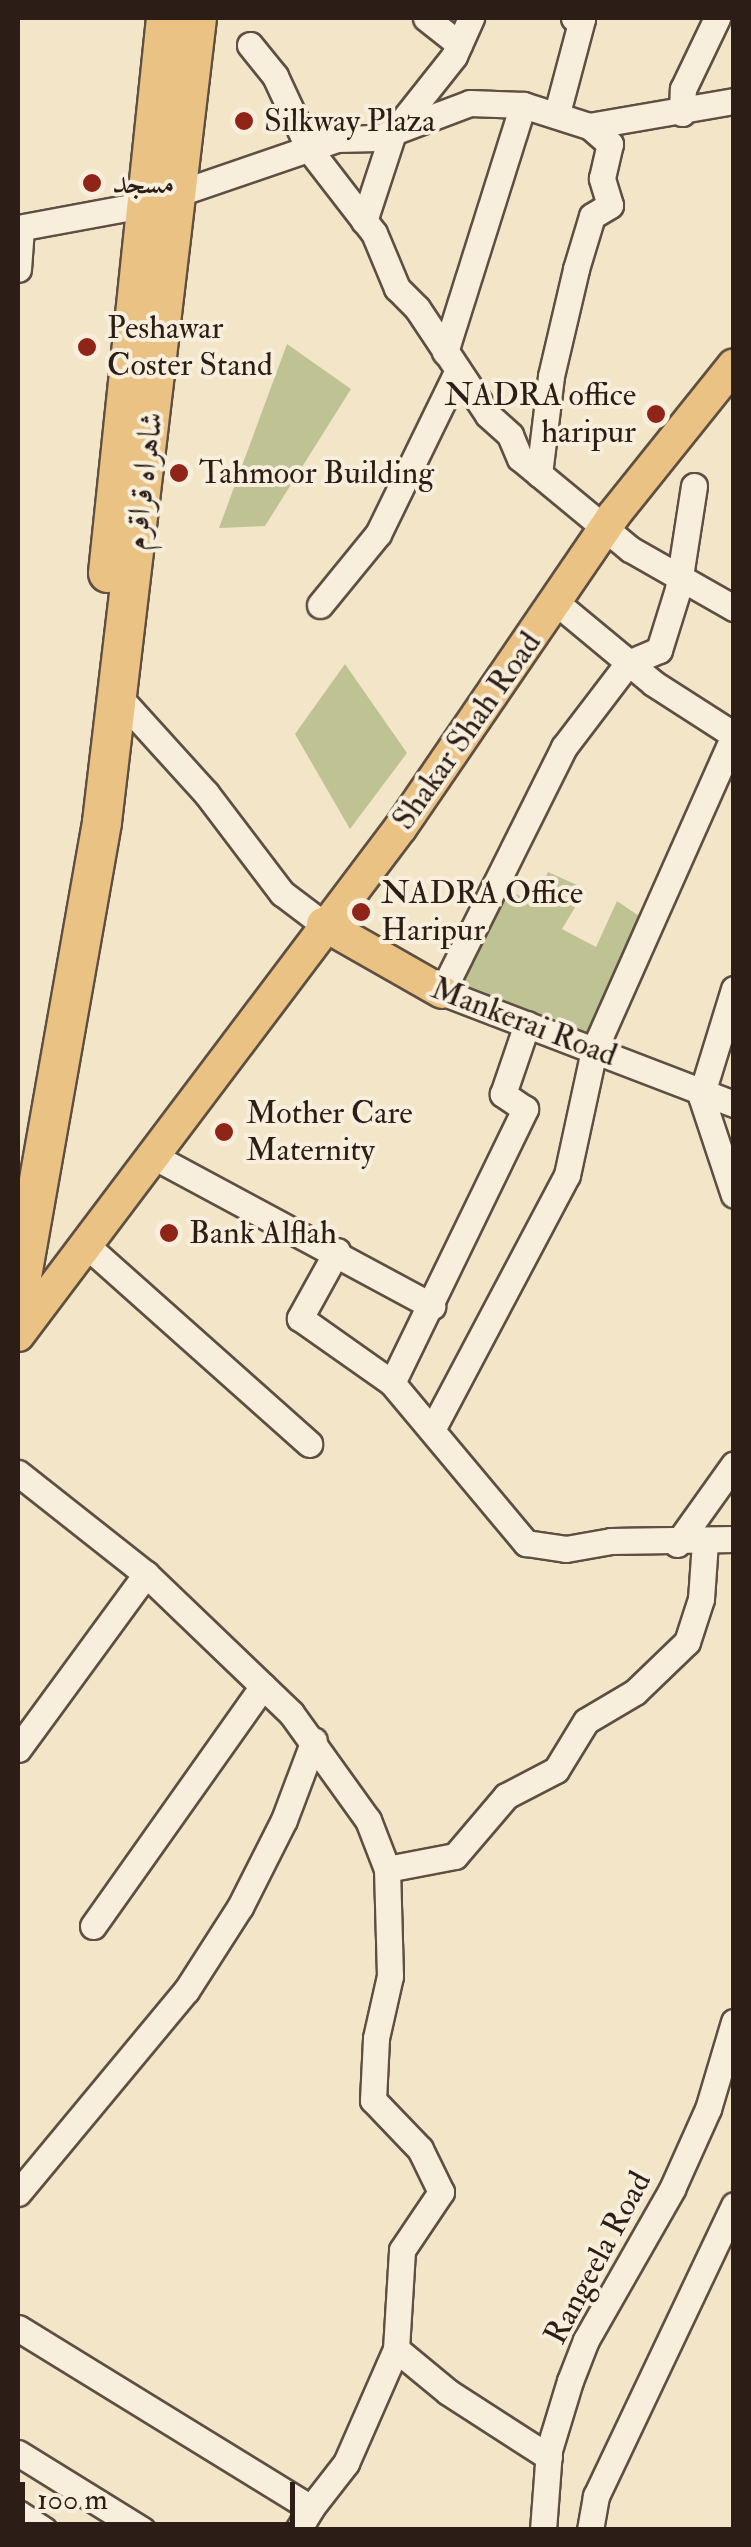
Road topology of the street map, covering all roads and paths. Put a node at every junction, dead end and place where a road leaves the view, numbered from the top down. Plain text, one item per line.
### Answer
1 (166, 18) edge
2 (197, 18) edge
3 (426, 18) edge
4 (470, 18) edge
5 (574, 18) edge
6 (717, 18) edge
7 (459, 44) junction
8 (250, 45) dead end
9 (734, 102) edge
10 (523, 105) junction
11 (682, 112) junction
12 (557, 114) junction
13 (589, 126) junction
14 (394, 132) junction
15 (309, 148) junction
16 (163, 198) junction
17 (364, 221) junction
18 (19, 228) edge
19 (18, 269) edge
20 (452, 361) junction
21 (734, 365) edge
22 (539, 474) junction
23 (694, 486) dead end
24 (605, 529) junction
25 (676, 574) junction
26 (558, 604) junction
27 (320, 605) dead end
28 (734, 608) edge
29 (628, 662) junction
30 (118, 696) junction
31 (734, 735) edge
32 (323, 924) junction
33 (78, 943) junction
34 (734, 989) edge
35 (442, 992) junction
36 (527, 1024) junction
37 (594, 1050) junction
38 (701, 1096) junction
39 (734, 1104) edge
40 (155, 1157) junction
41 (734, 1195) edge
42 (86, 1245) junction
43 (337, 1251) junction
44 (18, 1299) edge
45 (432, 1306) junction
46 (18, 1335) edge
47 (392, 1383) junction
48 (433, 1428) junction
49 (309, 1444) dead end
50 (734, 1464) edge
51 (18, 1474) edge
52 (734, 1539) edge
53 (705, 1542) junction
54 (677, 1544) junction
55 (146, 1574) junction
56 (263, 1686) junction
57 (314, 1740) junction
58 (18, 1748) edge
59 (387, 1869) junction
60 (94, 1926) dead end
61 (734, 2022) edge
62 (18, 2193) edge
63 (734, 2205) edge
64 (18, 2328) edge
65 (396, 2348) junction
66 (18, 2452) edge
67 (548, 2458) junction
68 (18, 2513) edge
69 (305, 2519) edge
70 (44, 2530) edge
71 (142, 2530) edge
72 (542, 2530) edge
73 (590, 2530) edge

1 - 16 highway, شاہراہ قراقرم
2 - 16 highway, شاہراہ قراقرم
3 - 7 street
4 - 7 street
5 - 12 street
6 - 11 street
7 - 14 street
8 - 15 street
9 - 11 street
10 - 12 street
10 - 14 street
10 - 20 street
11 - 13 street
12 - 13 street
13 - 22 street
14 - 15 street
14 - 17 street
15 - 16 street
15 - 17 street
16 - 18 street
16 - 30 highway, شاہراہ قراقرم
16 - 33 highway, شاہراہ قراقرم
17 - 20 street
18 - 19 street
20 - 22 street
20 - 27 street
21 - 24 main road, Shakar Shah Road
22 - 24 street
23 - 25 street
24 - 25 street
24 - 26 main road, Shakar Shah Road
25 - 28 street
25 - 29 street
26 - 29 street
26 - 32 main road, Shakar Shah Road
29 - 31 street
29 - 35 street
30 - 32 street
30 - 33 highway, شاہراہ قراقرم
31 - 37 street
32 - 35 main road, Mankerai Road
32 - 40 main road, Shakar Shah Road
33 - 44 highway, شاہراہ قراقرم
34 - 38 street
35 - 36 street, Mankerai Road
36 - 37 street, Mankerai Road
36 - 45 street
37 - 38 street, Mankerai Road
37 - 48 street
38 - 39 street, Mankerai Road
38 - 41 street
40 - 42 main road, Shakar Shah Road
40 - 43 street
42 - 46 main road, Shakar Shah Road
42 - 49 street
43 - 45 street
43 - 47 street
45 - 47 street
47 - 48 street
48 - 54 street
50 - 54 street
51 - 55 street
52 - 53 street
53 - 54 street
53 - 59 street
55 - 56 street
55 - 58 street
56 - 57 street
56 - 60 street
57 - 59 street
57 - 62 street
59 - 65 street
61 - 67 street, Rangeela Road
63 - 73 street
64 - 69 street
65 - 67 street
65 - 69 street
66 - 71 street
67 - 72 street, Rangeela Road
68 - 70 street

